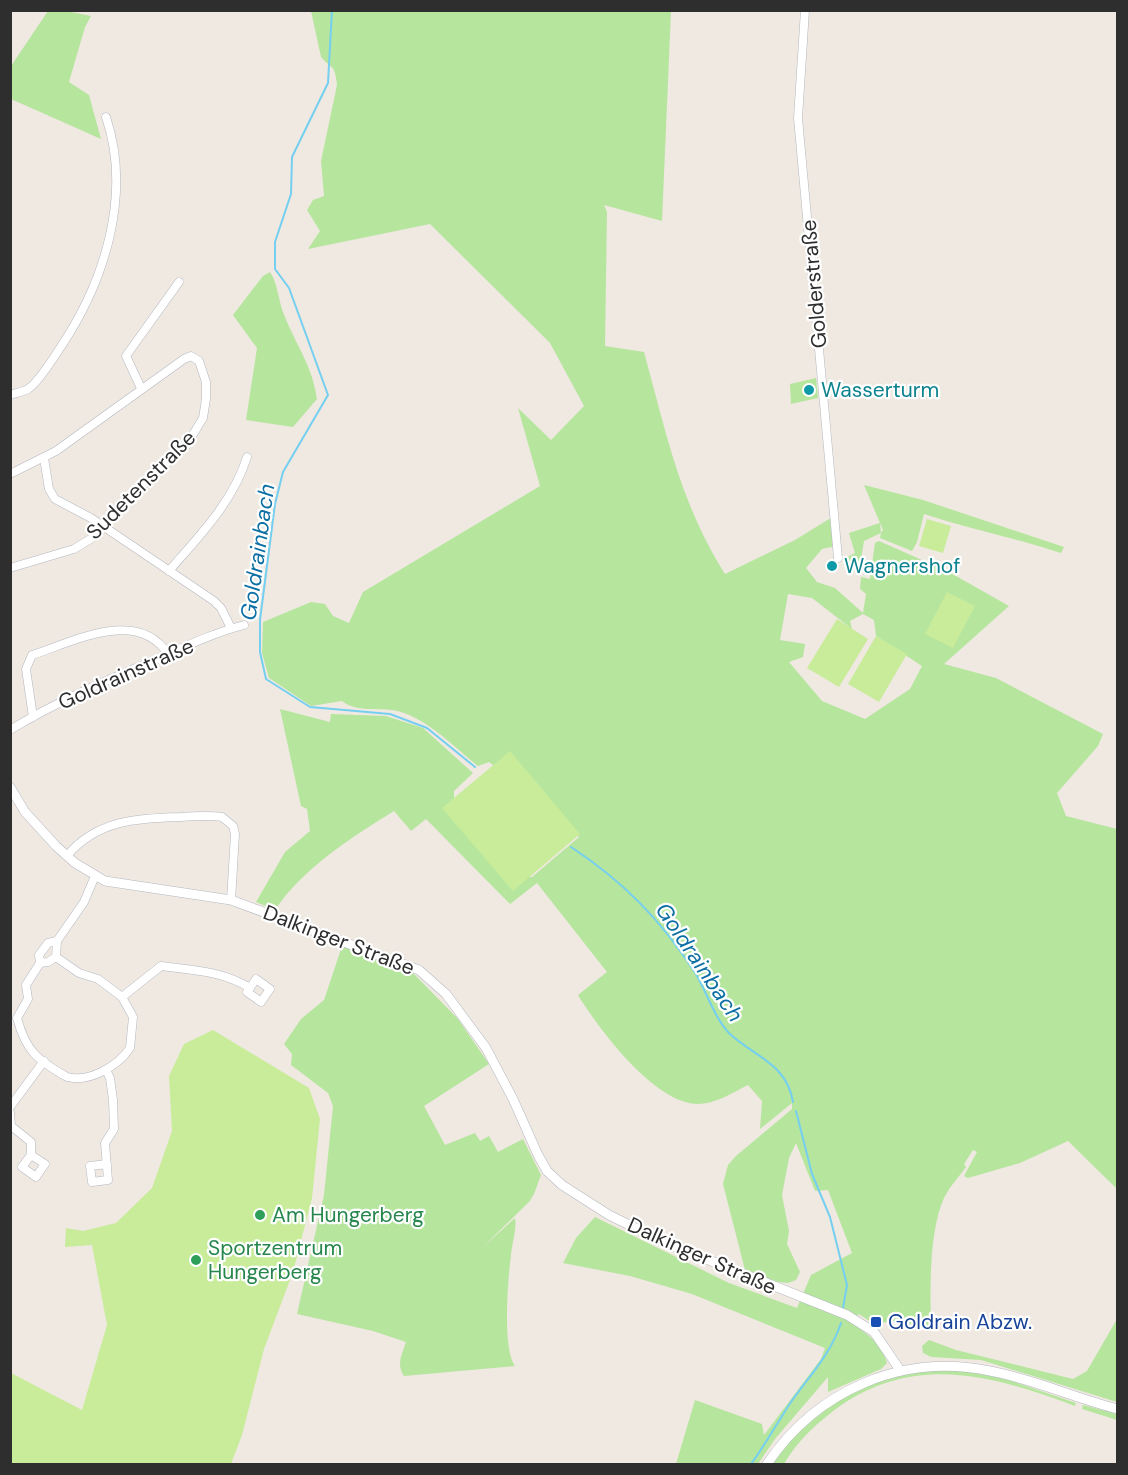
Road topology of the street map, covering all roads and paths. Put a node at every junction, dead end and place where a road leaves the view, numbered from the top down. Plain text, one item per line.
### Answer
1 (805, 10) edge
2 (106, 117) dead end
3 (179, 282) dead end
4 (141, 388) junction
5 (10, 395) edge
6 (247, 457) dead end
7 (44, 458) junction
8 (10, 474) edge
9 (104, 527) junction
10 (838, 558) dead end
11 (10, 568) edge
12 (169, 571) junction
13 (244, 625) dead end
14 (231, 628) junction
15 (168, 654) junction
16 (33, 717) junction
17 (10, 730) edge
18 (10, 787) edge
19 (67, 856) junction
20 (95, 876) junction
21 (231, 900) junction
22 (57, 941) junction
23 (56, 957) junction
24 (40, 963) junction
25 (250, 988) dead end
26 (122, 997) junction
27 (44, 1061) junction
28 (106, 1070) junction
29 (10, 1107) edge
30 (10, 1113) edge
31 (31, 1155) dead end
32 (107, 1164) dead end
33 (900, 1370) junction
34 (1118, 1409) edge
35 (767, 1464) edge

1 - 10 street, Golderstraße
2 - 5 street
3 - 4 street
4 - 7 street
4 - 9 street, Sudetenstraße
6 - 12 street
7 - 8 street
7 - 9 street
9 - 11 street, Sudetenstraße
9 - 12 street
12 - 14 street
13 - 14 street, Goldrainstraße
14 - 15 street, Goldrainstraße
15 - 16 street, Goldrainstraße
15 - 16 street
16 - 17 street, Goldrainstraße
18 - 19 street, Dalkinger Straße
19 - 20 street, Dalkinger Straße
19 - 21 street
20 - 21 street, Dalkinger Straße
20 - 22 street
21 - 33 street, Dalkinger Straße
22 - 23 street
22 - 24 street
23 - 24 street
23 - 26 street
24 - 27 street
25 - 26 street
26 - 28 street
27 - 28 street
27 - 29 street
28 - 32 street
30 - 31 street
33 - 34 street
33 - 35 street

